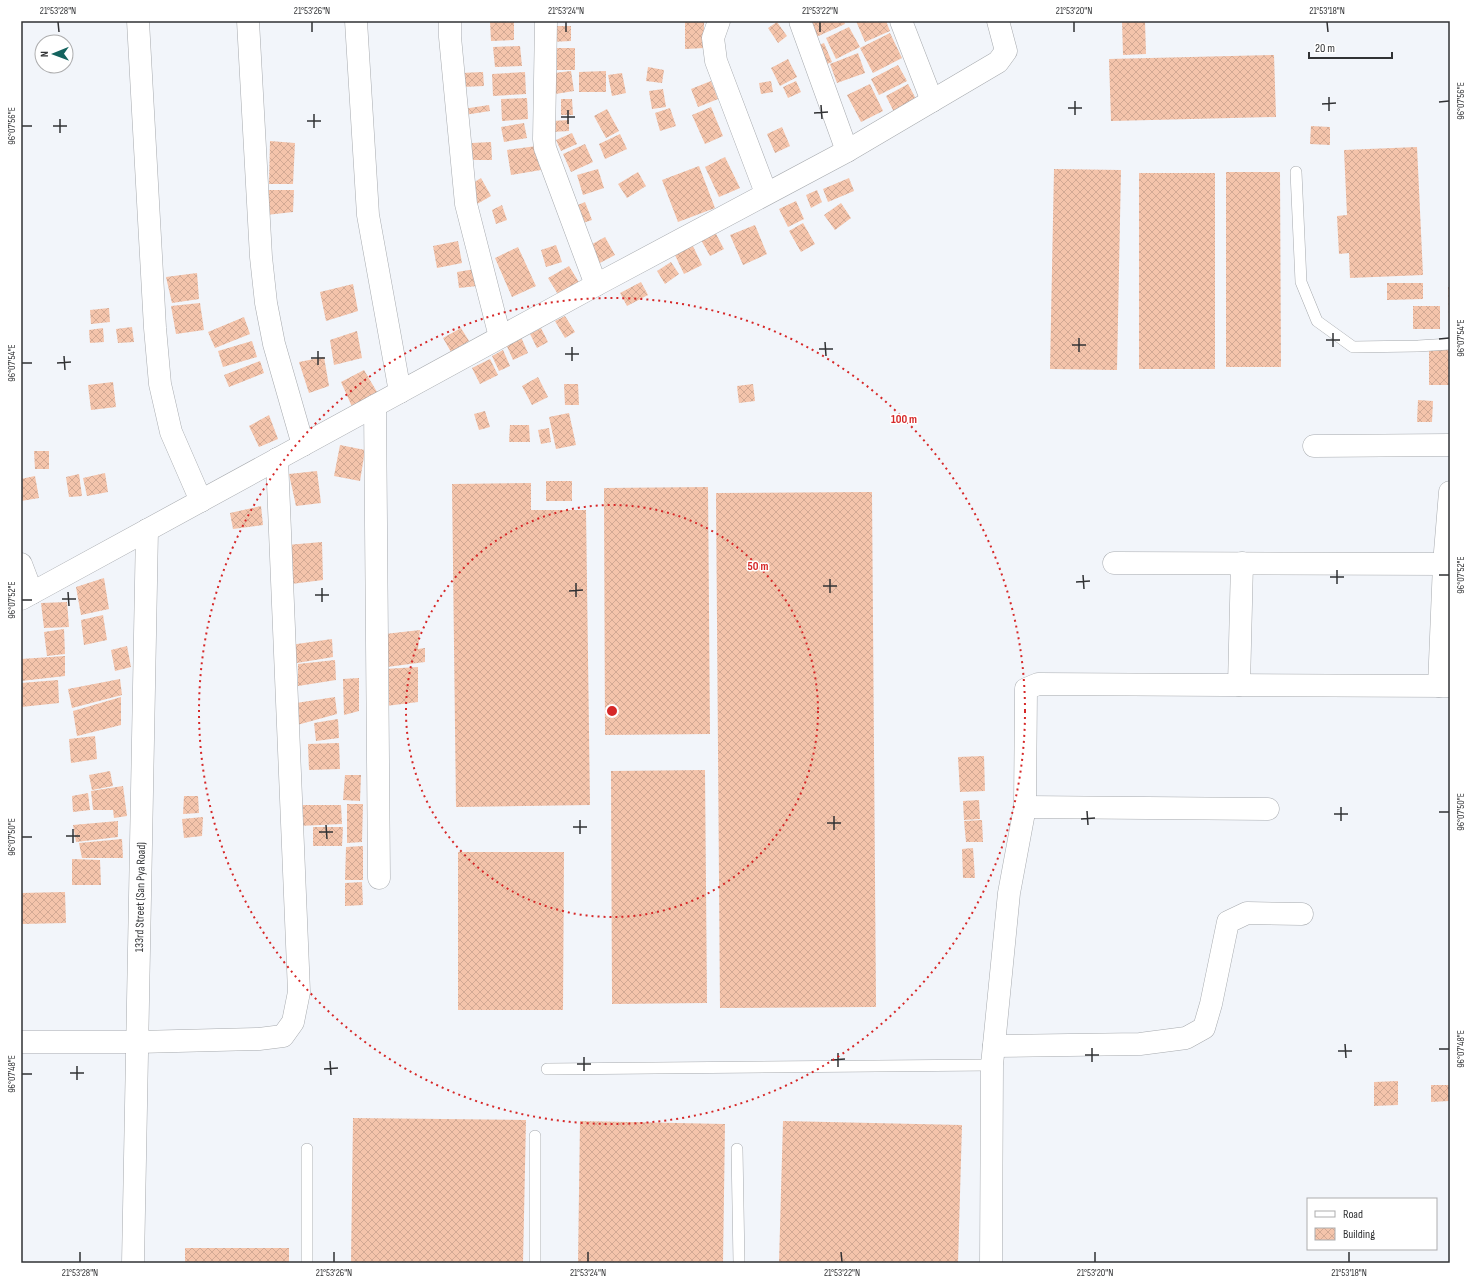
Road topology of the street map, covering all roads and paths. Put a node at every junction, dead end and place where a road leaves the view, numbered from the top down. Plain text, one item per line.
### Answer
1 (138, 21) edge
2 (248, 21) edge
3 (356, 21) edge
4 (450, 21) edge
5 (546, 21) edge
6 (719, 21) edge
7 (800, 21) edge
8 (901, 21) edge
9 (998, 21) edge
10 (932, 101) junction
11 (847, 151) junction
12 (1296, 172) dead end
13 (766, 193) junction
14 (596, 285) junction
15 (500, 337) junction
16 (1450, 344) edge
17 (400, 392) junction
18 (375, 406) junction
19 (303, 445) junction
20 (1450, 445) edge
21 (1314, 446) dead end
22 (277, 459) junction
23 (1450, 492) edge
24 (201, 501) junction
25 (147, 530) junction
26 (1114, 563) dead end
27 (1242, 563) junction
28 (21, 564) edge
29 (1447, 564) edge
30 (26, 596) edge
31 (1239, 685) junction
32 (1444, 686) edge
33 (1025, 806) junction
34 (1268, 809) dead end
35 (379, 878) dead end
36 (1302, 914) dead end
37 (21, 1042) edge
38 (138, 1042) junction
39 (993, 1055) junction
40 (547, 1069) dead end
41 (535, 1136) dead end
42 (307, 1149) dead end
43 (737, 1149) dead end
44 (134, 1263) edge
45 (307, 1263) edge
46 (534, 1263) edge
47 (739, 1263) edge
48 (991, 1263) edge

1 - 24 street
2 - 19 street
3 - 17 street
4 - 15 street
5 - 14 street
6 - 13 street
7 - 11 street
8 - 10 street
9 - 10 street
10 - 11 street
11 - 13 street
12 - 16 lane
13 - 14 street
14 - 15 street
15 - 17 street
17 - 18 street
18 - 19 street
18 - 35 street
19 - 22 street
20 - 21 street
22 - 24 street
22 - 38 street
23 - 29 street
24 - 25 street
25 - 30 street
25 - 38 street, 133rd Street (San Pya Road)
26 - 27 street
27 - 29 street
27 - 31 street
28 - 30 street
29 - 32 street
31 - 32 street
31 - 33 street
33 - 34 street
33 - 39 street
36 - 39 street
37 - 38 street
38 - 44 street, 133rd Street (San Pya Road)
39 - 40 lane
39 - 48 street
41 - 46 lane
42 - 45 lane
43 - 47 lane

